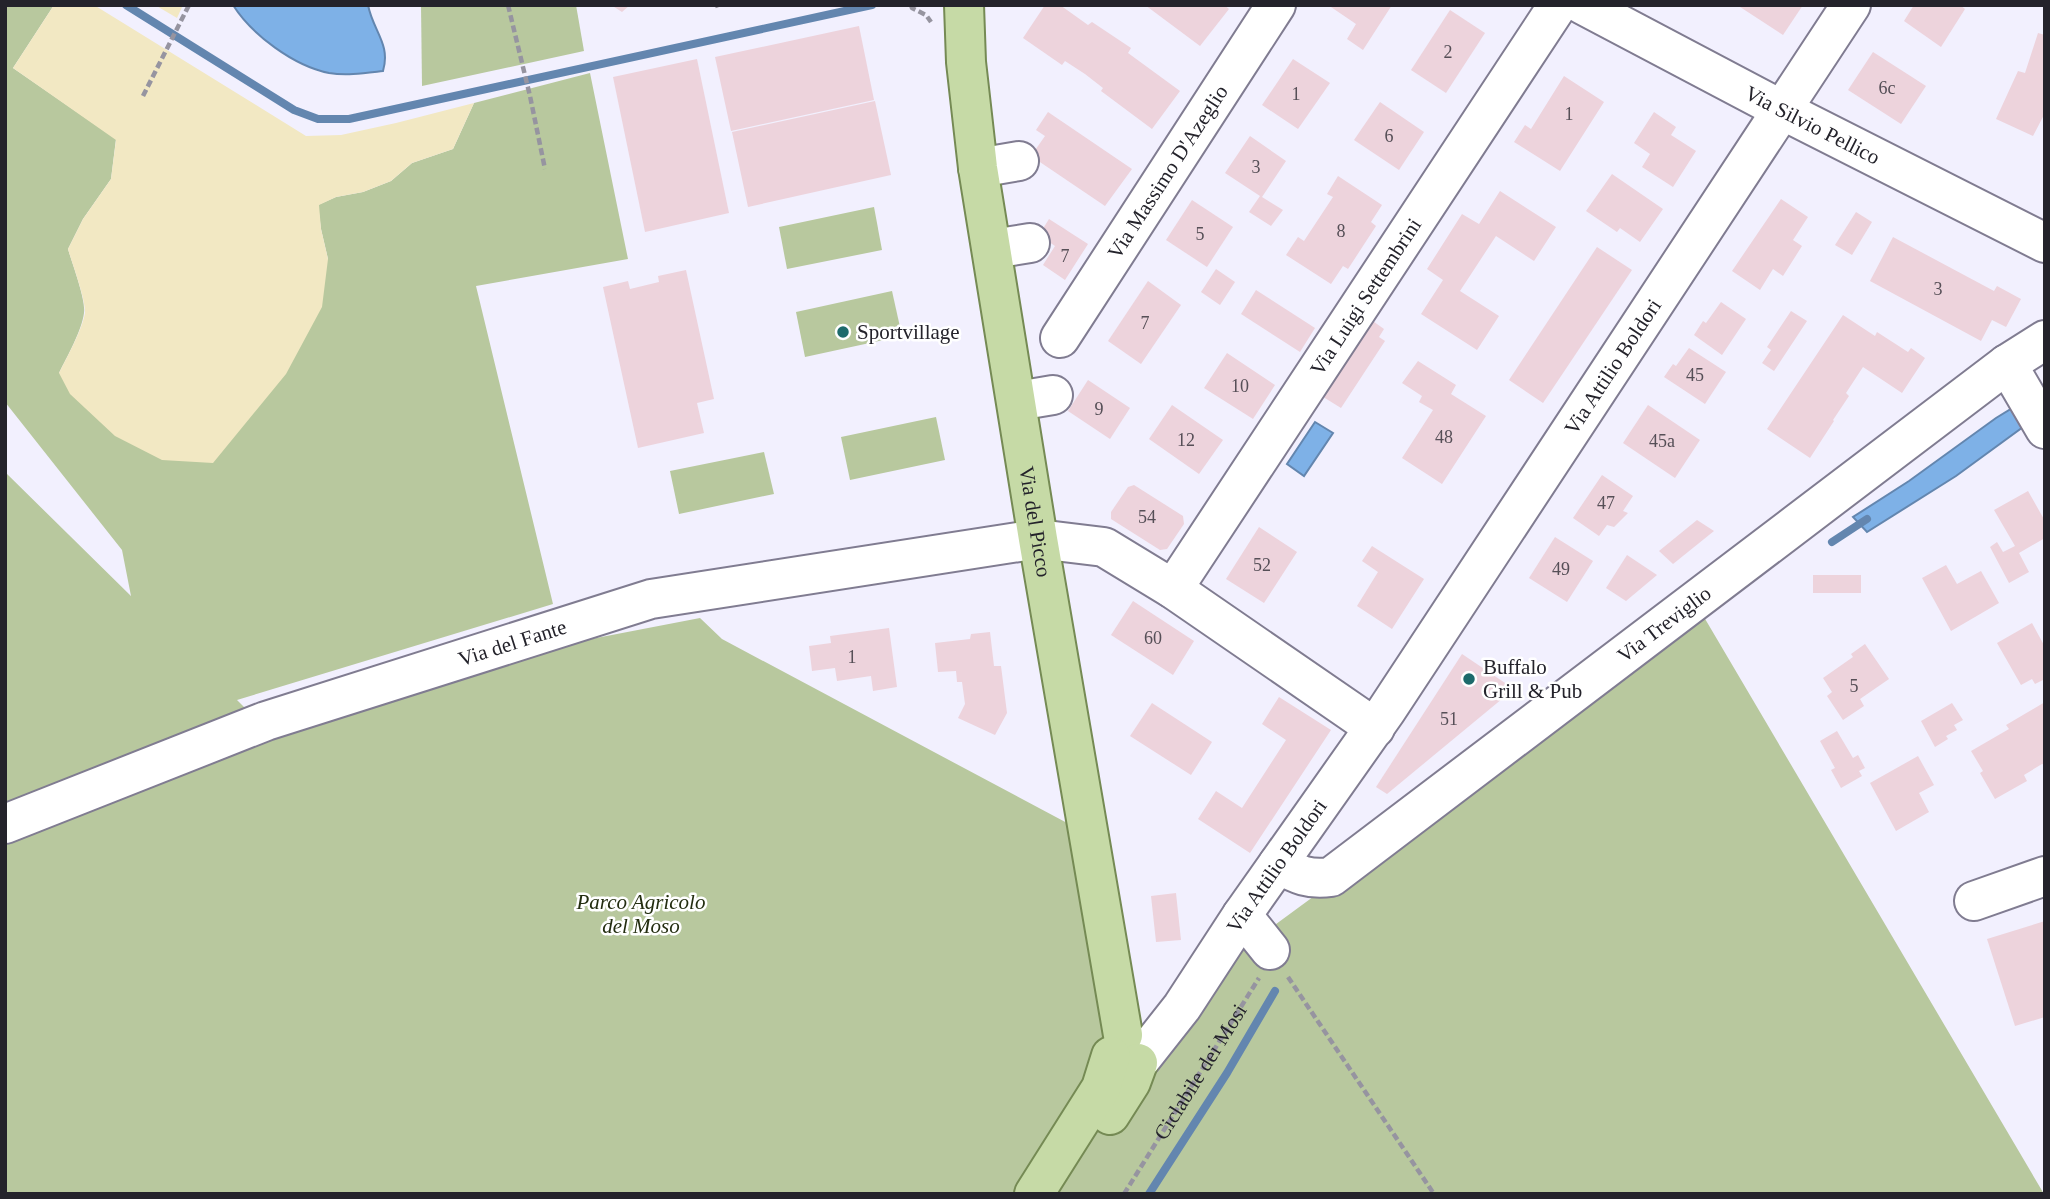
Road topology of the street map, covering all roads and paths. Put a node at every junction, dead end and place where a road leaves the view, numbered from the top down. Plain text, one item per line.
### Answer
1 (189, 5) edge
2 (508, 5) edge
3 (964, 5) edge
4 (1276, 5) edge
5 (1558, 5) edge
6 (1583, 5) edge
7 (1851, 5) edge
8 (143, 96) dead end
9 (1782, 110) junction
10 (1018, 162) dead end
11 (978, 168) junction
12 (545, 169) dead end
13 (1030, 243) dead end
14 (2045, 243) edge
15 (992, 249) junction
16 (1060, 338) dead end
17 (2045, 340) edge
18 (2007, 364) junction
19 (2042, 424) edge
20 (1045, 540) junction
21 (1173, 589) junction
22 (1375, 728) junction
23 (5, 824) edge
24 (1278, 864) junction
25 (2045, 876) edge
26 (1975, 901) dead end
27 (1242, 915) junction
28 (1270, 950) junction
29 (1130, 1050) junction
30 (1034, 1194) edge
31 (1060, 1194) edge
32 (1124, 1194) edge
33 (1434, 1194) edge

1 - 8 path
2 - 12 path
3 - 11 main road, Via del Picco
4 - 16 street, Via Massimo D'Azeglio
5 - 21 street, Via Luigi Settembrini
6 - 9 street, Via Silvio Pellico
7 - 9 street, Via Attilio Boldori
9 - 14 street, Via Silvio Pellico
9 - 22 street, Via Attilio Boldori
10 - 11 street
11 - 15 main road, Via del Picco
13 - 15 street
15 - 20 main road, Via del Picco
17 - 18 street, Via Treviglio
18 - 19 street
18 - 24 street, Via Treviglio
20 - 21 street
20 - 23 street, Via del Fante
20 - 29 main road, Via del Picco
21 - 22 street
22 - 24 street, Via Attilio Boldori
24 - 27 street, Via Attilio Boldori
25 - 26 street
27 - 28 street
27 - 29 street, Via Attilio Boldori
28 - 32 path, Ciclabile dei Mosi
28 - 33 path
29 - 30 main road, Via Attilio Boldori
29 - 31 main road, Via Attilio Boldori

